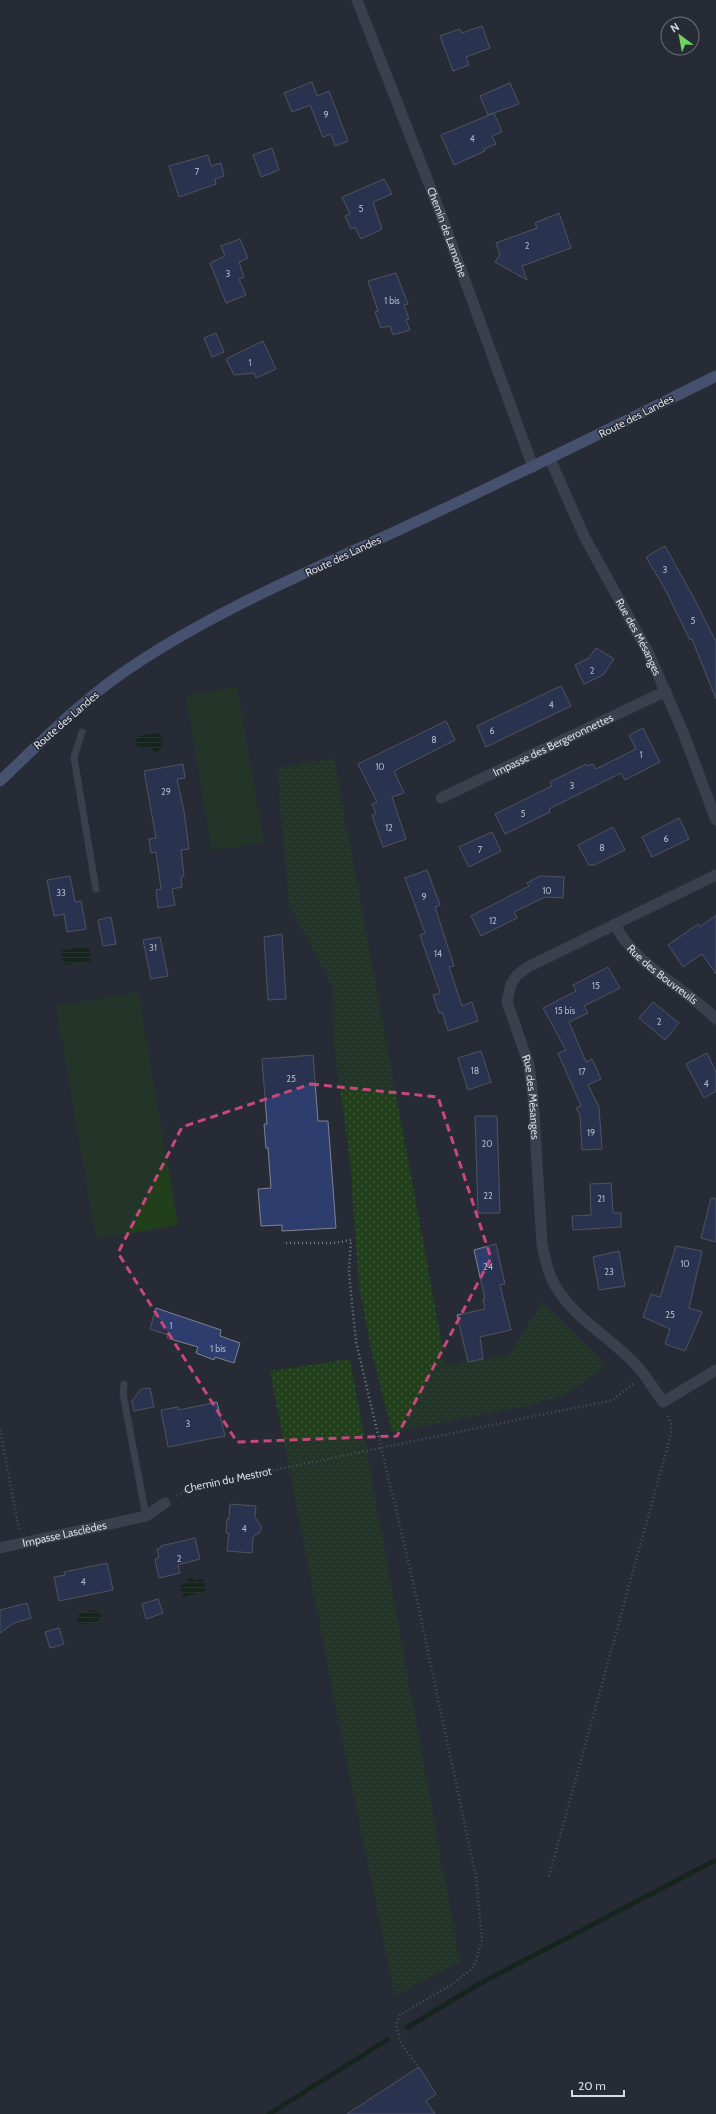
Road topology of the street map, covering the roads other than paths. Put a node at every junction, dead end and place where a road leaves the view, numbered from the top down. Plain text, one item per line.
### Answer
1 (356, 0) edge
2 (716, 376) edge
3 (550, 459) junction
4 (533, 467) junction
5 (666, 691) junction
6 (82, 732) dead end
7 (0, 781) edge
8 (441, 798) dead end
9 (716, 820) edge
10 (716, 875) edge
11 (96, 889) dead end
12 (615, 924) junction
13 (716, 1019) edge
14 (716, 1370) edge
15 (124, 1384) dead end
16 (164, 1503) road end
17 (146, 1516) junction
18 (0, 1548) edge

1 - 4 street, Chemin de Lamothe
2 - 3 main road, Route des Landes
3 - 4 main road, Route des Landes
3 - 5 street, Rue des Mésanges
4 - 7 main road, Route des Landes
5 - 8 street, Impasse des Bergeronnettes
5 - 9 street, Rue des Mésanges
6 - 11 lane
10 - 12 street, Rue des Mésanges
12 - 13 street, Rue des Bouvreuils
12 - 14 street, Rue des Mésanges
15 - 17 lane
16 - 17 street
17 - 18 street, Impasse Lasclèdes

